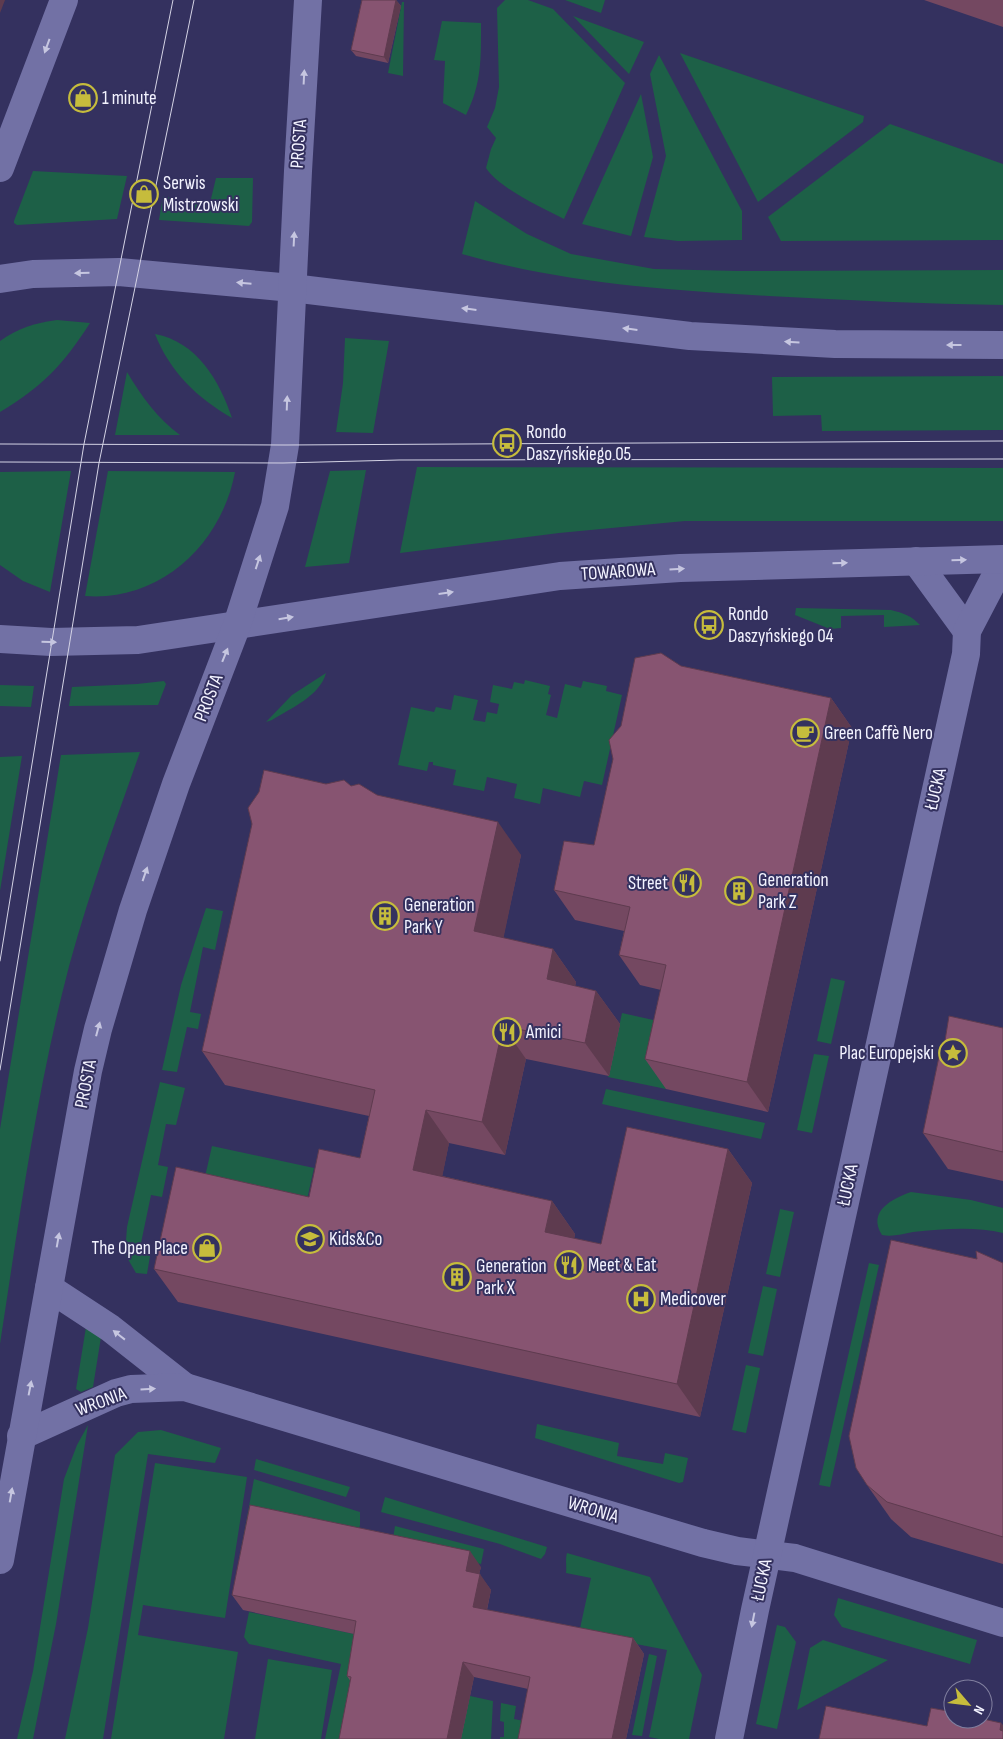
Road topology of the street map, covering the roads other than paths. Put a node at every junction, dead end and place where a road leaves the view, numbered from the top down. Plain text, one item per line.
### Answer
1 (64, 0) edge
2 (308, 0) edge
3 (0, 168) edge
4 (0, 279) edge
5 (292, 288) junction
6 (1003, 345) edge
7 (1003, 558) edge
8 (916, 561) junction
9 (1003, 562) edge
10 (238, 625) junction
11 (967, 631) junction
12 (0, 639) edge
13 (49, 1288) junction
14 (185, 1387) junction
15 (22, 1436) junction
16 (767, 1555) junction
17 (0, 1560) edge
18 (1003, 1623) edge
19 (730, 1739) edge

1 -> 3 main road
5 -> 2 main road, PROSTA
5 -> 4 main road
6 -> 5 main road
10 -> 5 main road, PROSTA
8 -> 7 main road, TOWAROWA
10 -> 8 main road, TOWAROWA
8 - 11 main road
9 - 11 main road, ŁUCKA
12 -> 10 main road, TOWAROWA
13 -> 10 main road, PROSTA
11 - 16 main road, ŁUCKA
14 -> 13 main road, WRONIA
15 -> 13 main road, PROSTA
15 -> 14 main road, WRONIA
14 - 16 main road, WRONIA
17 -> 15 main road, PROSTA
16 - 18 main road, WRONIA
16 -> 19 main road, ŁUCKA

